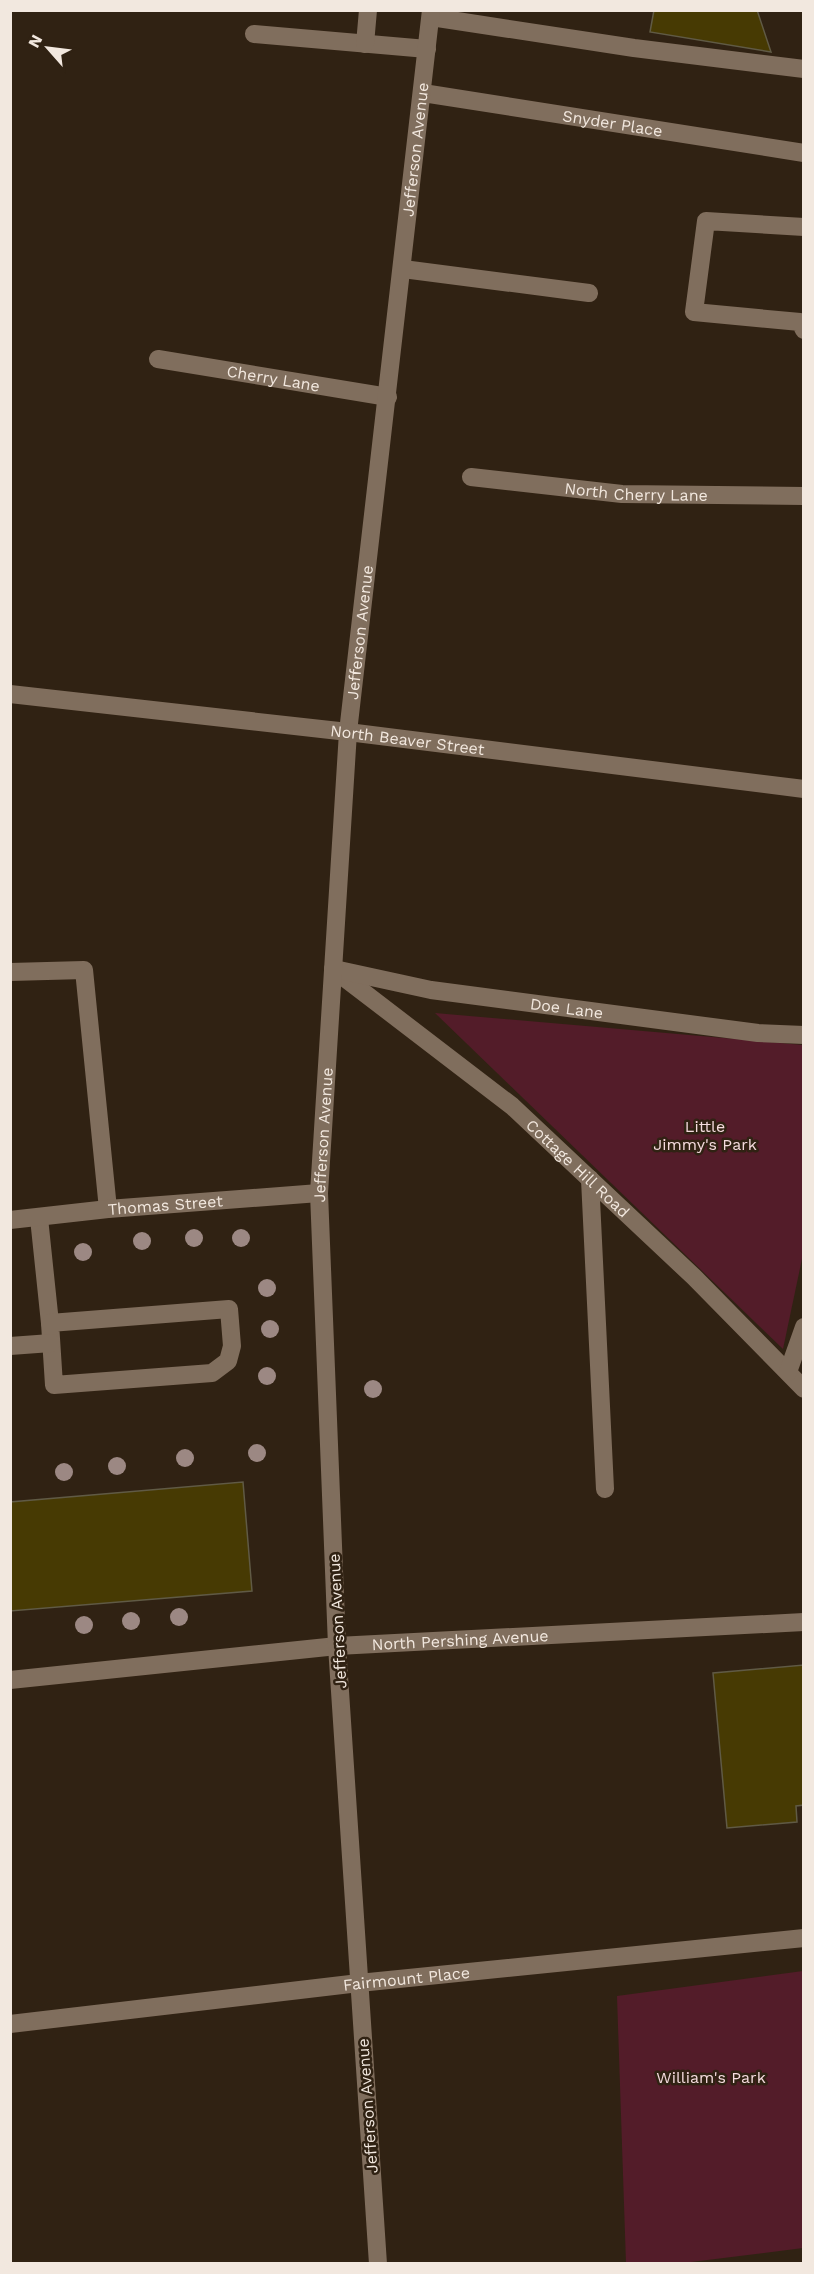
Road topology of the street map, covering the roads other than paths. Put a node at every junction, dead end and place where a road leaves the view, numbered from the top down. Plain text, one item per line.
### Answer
1 (368, 10) edge
2 (431, 14) edge
3 (254, 34) dead end
4 (365, 44) junction
5 (427, 49) junction
6 (804, 69) edge
7 (423, 93) junction
8 (804, 153) edge
9 (804, 227) edge
10 (403, 269) junction
11 (589, 293) dead end
12 (804, 330) edge
13 (158, 359) dead end
14 (388, 397) junction
15 (471, 477) dead end
16 (804, 496) edge
17 (10, 694) edge
18 (348, 732) junction
19 (804, 789) edge
20 (333, 969) junction
21 (10, 972) edge
22 (804, 1035) edge
23 (590, 1179) junction
24 (319, 1193) junction
25 (108, 1209) junction
26 (39, 1218) junction
27 (10, 1220) edge
28 (50, 1323) junction
29 (804, 1327) edge
30 (51, 1343) junction
31 (10, 1346) edge
32 (788, 1372) junction
33 (804, 1389) edge
34 (605, 1489) dead end
35 (804, 1622) edge
36 (337, 1646) junction
37 (10, 1680) edge
38 (804, 1938) edge
39 (359, 1983) junction
40 (10, 2024) edge
41 (378, 2264) edge

1 - 4 street
2 - 5 street, Jefferson Avenue
2 - 6 street
3 - 4 street
4 - 5 street
5 - 7 street, Jefferson Avenue
7 - 8 street, Snyder Place
7 - 10 street, Jefferson Avenue
9 - 12 street
10 - 11 street
10 - 14 street, Jefferson Avenue
13 - 14 street, Cherry Lane
14 - 18 street, Jefferson Avenue
15 - 16 street, North Cherry Lane
17 - 18 street, North Beaver Street
18 - 19 street, North Beaver Street
18 - 20 street, Jefferson Avenue
20 - 22 street, Doe Lane
20 - 23 street, Cottage Hill Road
20 - 24 street, Jefferson Avenue
21 - 25 street
23 - 32 street, Cottage Hill Road
23 - 34 street
24 - 25 street, Thomas Street
24 - 36 street, Jefferson Avenue
25 - 26 street, Thomas Street
26 - 27 street, Thomas Street
26 - 28 street
28 - 30 street
28 - 30 street
29 - 32 street
30 - 31 street
32 - 33 street, Cottage Hill Road
35 - 36 street, North Pershing Avenue
36 - 37 street, North Pershing Avenue
36 - 39 street, Jefferson Avenue
38 - 39 street, Fairmount Place
39 - 40 street, Fairmount Place
39 - 41 street, Jefferson Avenue

